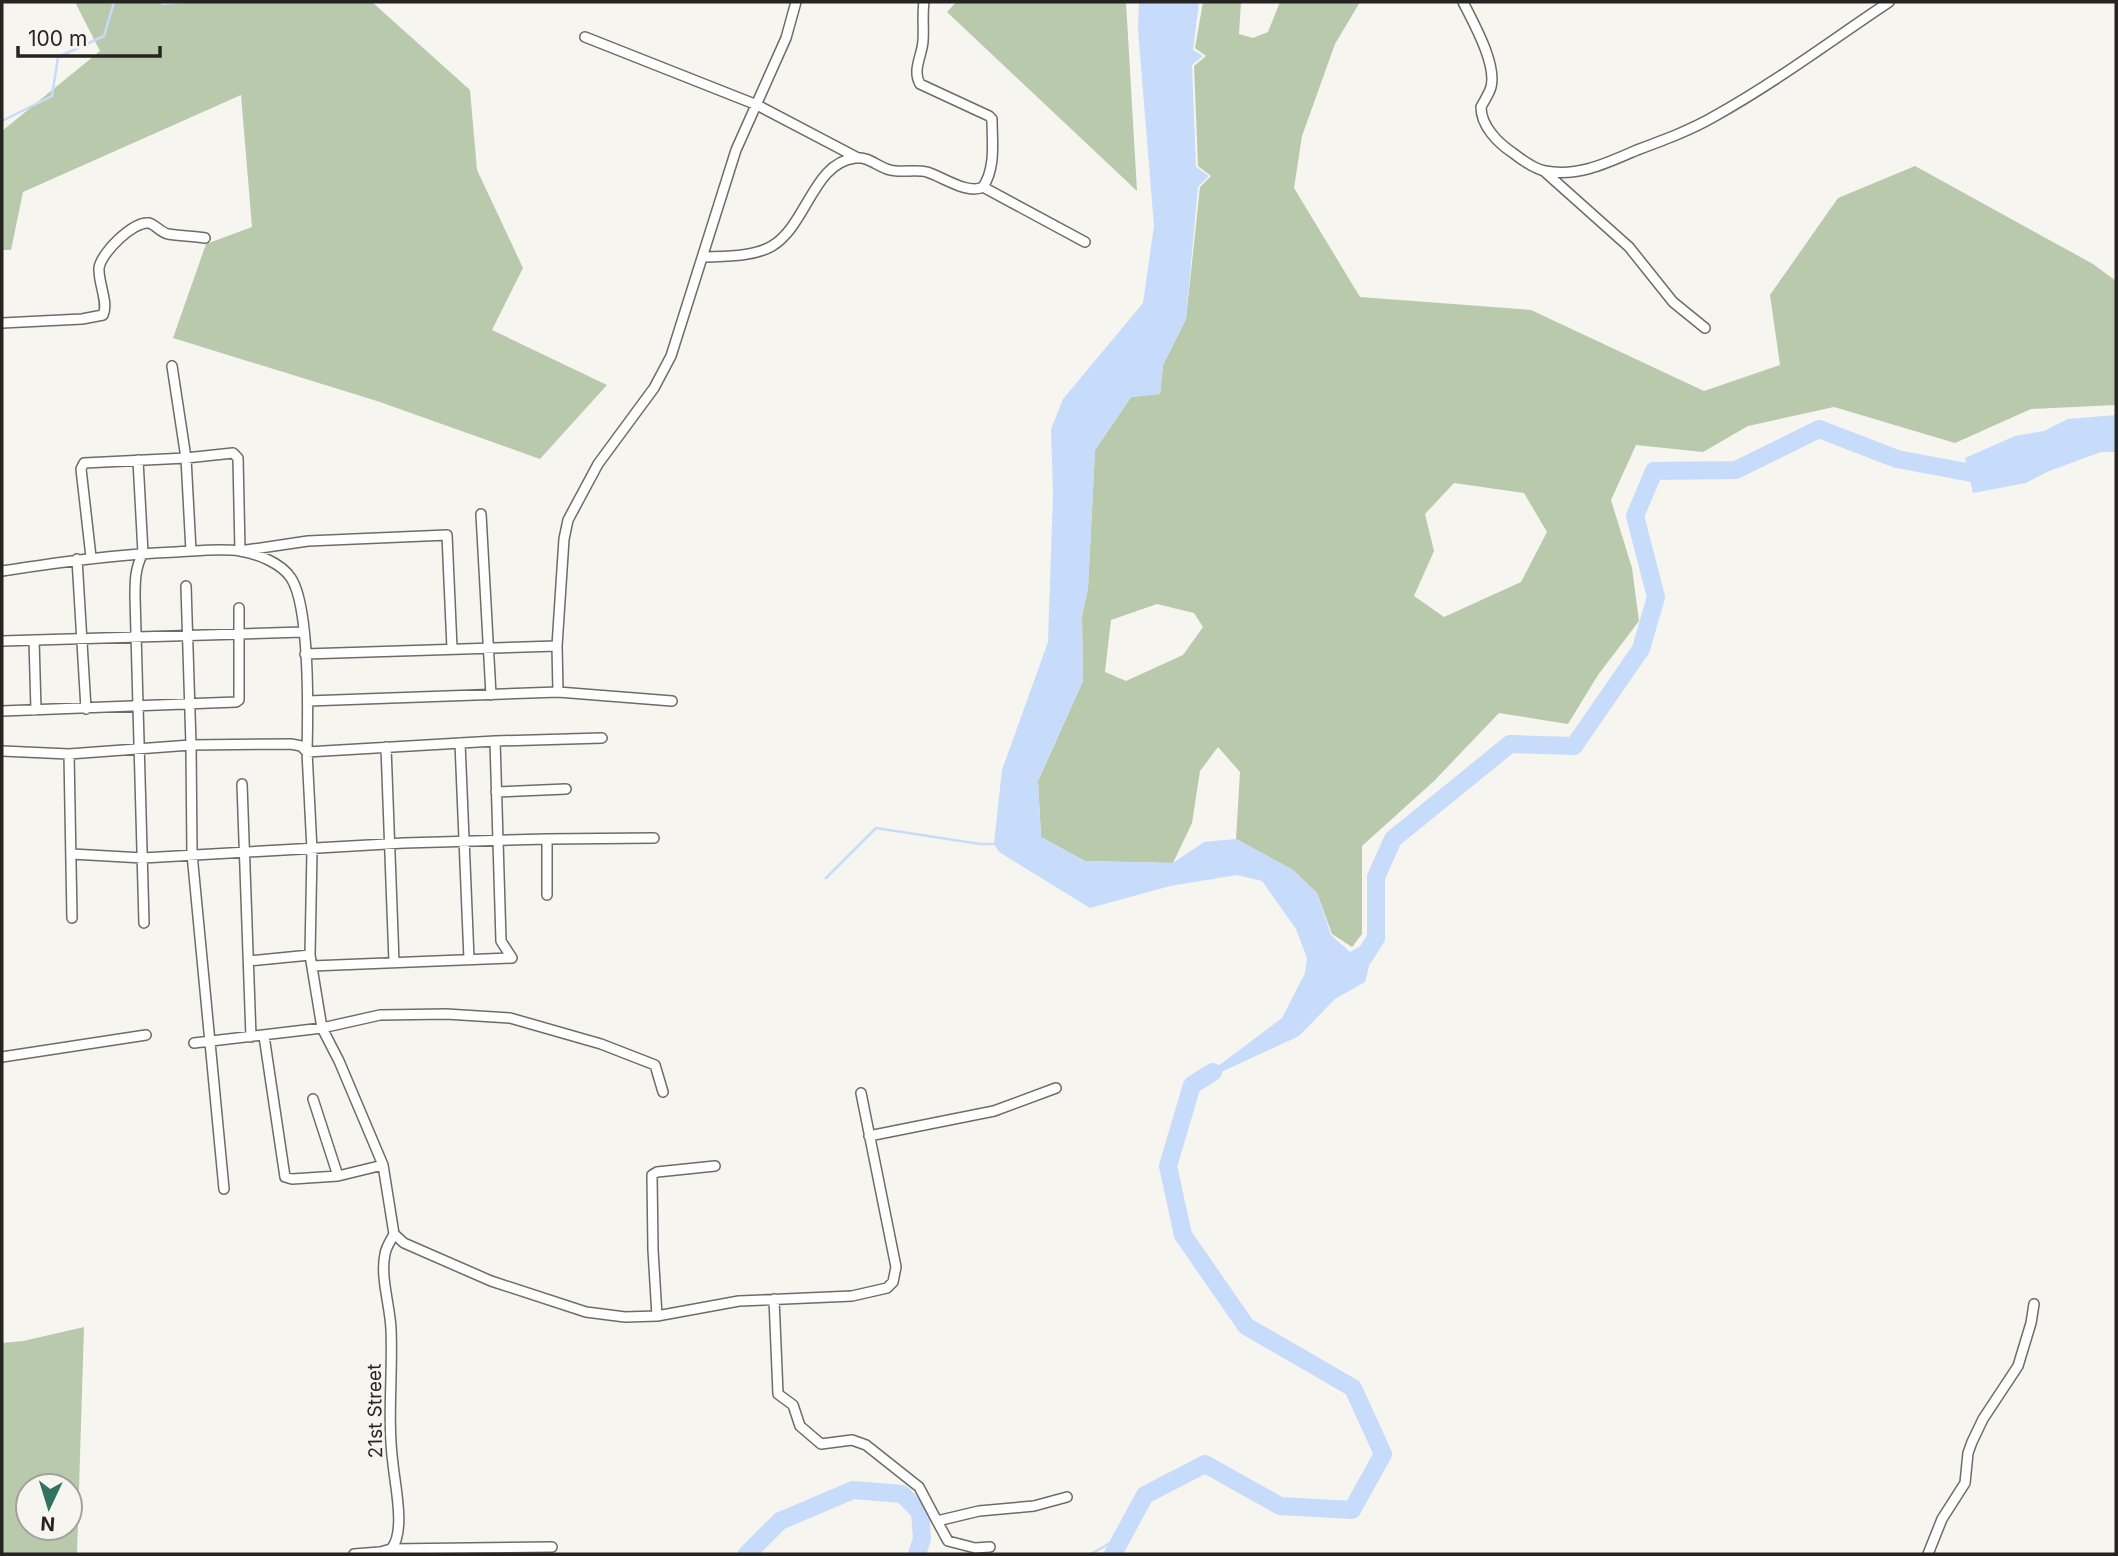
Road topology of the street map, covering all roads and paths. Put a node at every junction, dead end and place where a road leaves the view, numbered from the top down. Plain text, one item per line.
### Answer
1 (796, 2) edge
2 (924, 2) edge
3 (1463, 2) edge
4 (1889, 2) edge
5 (584, 37) dead end
6 (757, 105) junction
7 (858, 158) junction
8 (1543, 171) junction
9 (983, 187) junction
10 (205, 238) dead end
11 (1085, 242) dead end
12 (703, 257) junction
13 (2, 323) edge
14 (1705, 328) dead end
15 (172, 366) dead end
16 (186, 458) junction
17 (138, 460) junction
18 (481, 514) dead end
19 (191, 551) junction
20 (240, 551) junction
21 (143, 553) junction
22 (91, 557) junction
23 (77, 559) junction
24 (2, 571) edge
25 (186, 586) dead end
26 (239, 608) dead end
27 (303, 632) junction
28 (238, 634) junction
29 (187, 636) junction
30 (137, 637) junction
31 (82, 639) junction
32 (34, 640) junction
33 (2, 641) edge
34 (557, 646) junction
35 (489, 647) junction
36 (452, 648) junction
37 (305, 654) junction
38 (558, 692) junction
39 (491, 695) junction
40 (308, 701) junction
41 (672, 701) dead end
42 (189, 704) junction
43 (139, 707) junction
44 (86, 709) junction
45 (36, 710) junction
46 (2, 711) edge
47 (602, 738) dead end
48 (495, 741) junction
49 (460, 743) junction
50 (191, 745) junction
51 (386, 747) junction
52 (140, 750) junction
53 (2, 751) edge
54 (307, 752) junction
55 (69, 754) junction
56 (242, 784) dead end
57 (566, 789) dead end
58 (496, 792) junction
59 (654, 838) dead end
60 (547, 839) junction
61 (498, 840) junction
62 (465, 841) junction
63 (389, 845) junction
64 (313, 850) junction
65 (246, 853) junction
66 (72, 854) junction
67 (192, 854) junction
68 (143, 858) junction
69 (547, 895) dead end
70 (72, 919) dead end
71 (144, 923) dead end
72 (310, 955) junction
73 (469, 959) junction
74 (249, 961) junction
75 (394, 961) junction
76 (312, 966) junction
77 (322, 1028) junction
78 (146, 1035) dead end
79 (264, 1036) junction
80 (251, 1037) junction
81 (210, 1041) junction
82 (194, 1043) dead end
83 (2, 1057) edge
84 (1056, 1088) dead end
85 (663, 1092) dead end
86 (861, 1093) dead end
87 (313, 1099) dead end
88 (869, 1136) junction
89 (383, 1164) junction
90 (715, 1166) dead end
91 (338, 1176) junction
92 (224, 1189) dead end
93 (394, 1234) junction
94 (774, 1299) junction
95 (2034, 1304) dead end
96 (657, 1316) junction
97 (1067, 1497) dead end
98 (937, 1521) junction
99 (552, 1547) dead end
100 (990, 1547) dead end
101 (391, 1549) junction
102 (354, 1554) edge
103 (1928, 1554) edge

1 - 6 street
2 - 9 street
3 - 8 street
4 - 8 street
5 - 6 street
6 - 7 street
6 - 12 street
7 - 9 street
7 - 12 street
8 - 14 street
9 - 11 street
10 - 13 street
12 - 34 street
15 - 16 street
16 - 17 street
16 - 19 street
16 - 20 street
17 - 21 street
17 - 22 street
18 - 35 street
19 - 20 street
19 - 21 street
20 - 27 street
20 - 36 street
21 - 22 street
21 - 30 street
22 - 23 street
23 - 24 street
23 - 31 street
25 - 29 street
26 - 28 street
27 - 28 street
27 - 37 street
28 - 29 street
28 - 42 street
29 - 30 street
29 - 42 street
30 - 31 street
30 - 43 street
31 - 32 street
31 - 44 street
32 - 33 street
32 - 45 street
34 - 35 street
34 - 38 street
35 - 36 street
35 - 39 street
36 - 37 street
37 - 40 street
38 - 39 street
38 - 41 street
39 - 40 street
40 - 54 street
42 - 43 street
42 - 50 street
43 - 44 street
43 - 52 street
44 - 45 street
45 - 46 street
47 - 48 street
48 - 49 street
48 - 58 street
49 - 51 street
49 - 62 street
50 - 52 street
50 - 54 street
50 - 67 street
51 - 54 street
51 - 63 street
52 - 55 street
52 - 68 street
53 - 55 street
54 - 64 street
55 - 66 street
56 - 65 street
57 - 58 street
58 - 61 street
59 - 60 street
60 - 61 street
60 - 69 street
61 - 62 street
61 - 73 street
62 - 63 street
62 - 73 street
63 - 64 street
63 - 75 street
64 - 65 street
64 - 72 street
65 - 67 street
65 - 74 street
66 - 68 street
66 - 70 street
67 - 68 street
67 - 81 street
68 - 71 street
72 - 74 street
72 - 76 street
73 - 75 street
74 - 80 street
75 - 76 street
76 - 77 street
77 - 79 street
77 - 85 street
77 - 89 street
78 - 83 street
79 - 80 street
79 - 91 street
80 - 81 street
81 - 82 street
81 - 92 street
84 - 88 street
86 - 88 street
87 - 91 street
88 - 94 street
89 - 91 street
89 - 93 street
90 - 96 street
93 - 96 street
93 - 101 street, 21st Street
94 - 96 street
94 - 98 street
95 - 103 street
97 - 98 street
98 - 100 street
99 - 101 street
101 - 102 street

